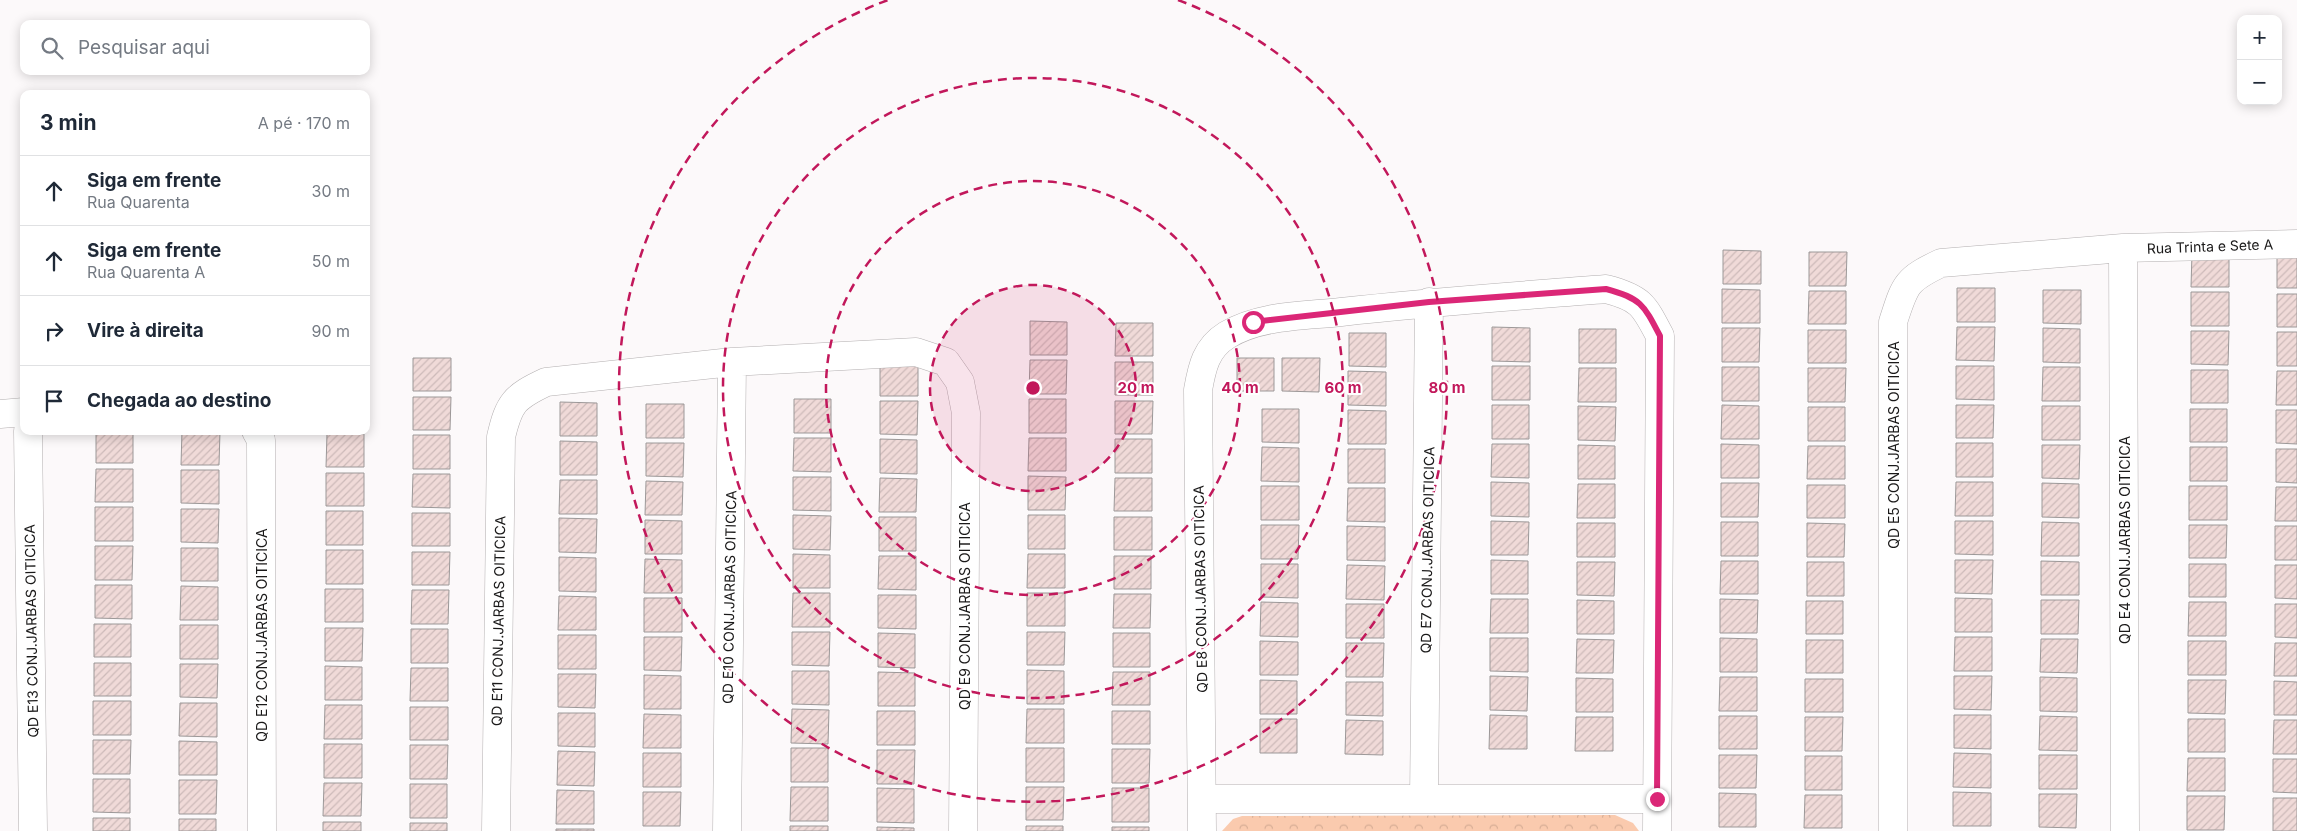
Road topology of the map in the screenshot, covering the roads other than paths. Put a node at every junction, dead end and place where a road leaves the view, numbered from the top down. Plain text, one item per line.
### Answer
1 (2297, 244) edge
2 (2123, 248) junction
3 (1429, 302) junction
4 (732, 362) junction
5 (20, 412) edge
6 (0, 414) edge
7 (28, 435) edge
8 (258, 436) edge
9 (1203, 799) junction
10 (1424, 799) junction
11 (1657, 799) junction
12 (33, 831) edge
13 (262, 831) edge
14 (496, 831) edge
15 (727, 831) edge
16 (963, 831) edge
17 (1202, 831) edge
18 (1657, 831) edge
19 (1894, 831) edge
20 (2125, 831) edge

1 - 2 street, Rua Trinta e Sete A
2 - 19 street, QD E5 CONJ.JARBAS OITICICA
2 - 20 street, QD E4 CONJ.JARBAS OITICICA
3 - 9 street, QD E8 CONJ.JARBAS OITICICA
3 - 10 street, QD E7 CONJ.JARBAS OITICICA
3 - 11 street
4 - 14 street, QD E11 CONJ.JARBAS OITICICA
4 - 15 street, QD E10 CONJ.JARBAS OITICICA
4 - 16 street, QD E9 CONJ.JARBAS OITICICA
5 - 6 street
7 - 12 street, QD E13 CONJ.JARBAS OITICICA
8 - 13 street, QD E12 CONJ.JARBAS OITICICA
9 - 10 street
9 - 17 street, QD E8 CONJ.JARBAS OITICICA
10 - 11 street
11 - 18 street

